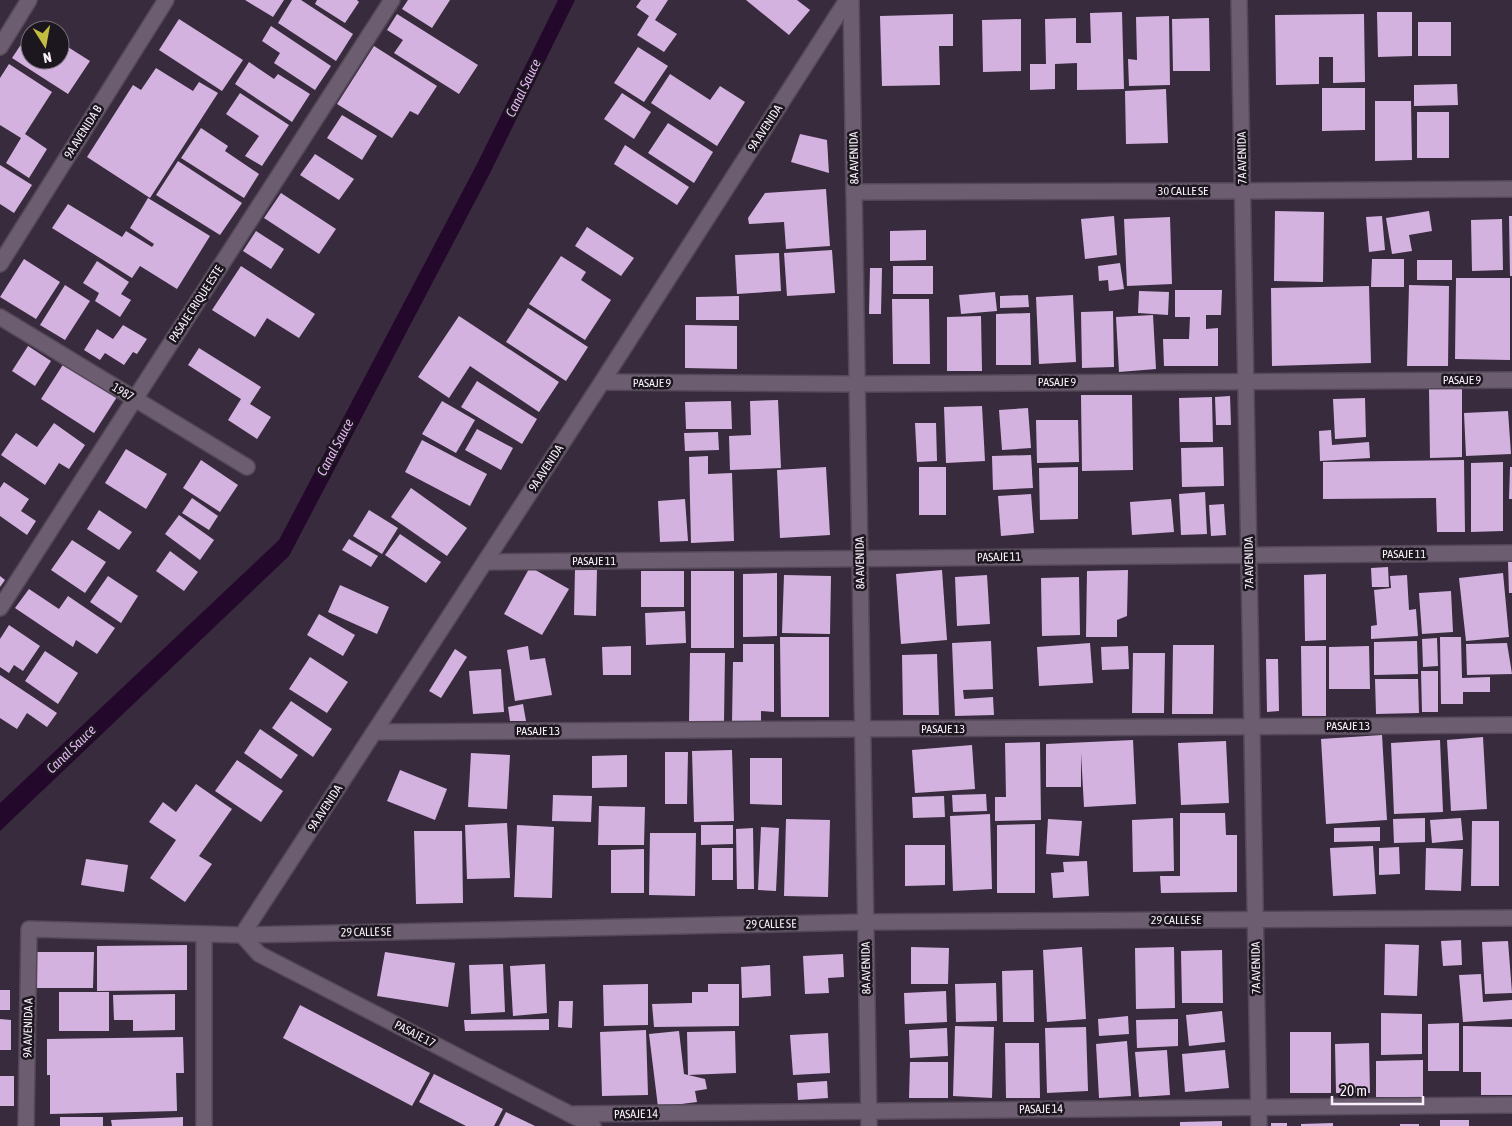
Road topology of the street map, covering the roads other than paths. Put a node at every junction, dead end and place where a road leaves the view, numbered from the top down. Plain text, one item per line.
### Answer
1 (29, 0) edge
2 (166, 0) edge
3 (392, 0) edge
4 (849, 0) edge
5 (1239, 0) edge
6 (0, 47) edge
7 (1512, 189) edge
8 (1242, 191) junction
9 (854, 192) junction
10 (0, 264) edge
11 (0, 317) edge
12 (1512, 380) edge
13 (1246, 381) junction
14 (602, 382) junction
15 (857, 384) junction
16 (134, 398) junction
17 (247, 467) dead end
18 (1512, 553) edge
19 (1248, 555) junction
20 (860, 559) junction
21 (485, 562) junction
22 (0, 608) edge
23 (1512, 725) edge
24 (1252, 727) junction
25 (863, 729) junction
26 (374, 732) junction
27 (1512, 918) edge
28 (1255, 920) junction
29 (866, 922) junction
30 (29, 929) joint
31 (204, 934) junction
32 (242, 935) junction
33 (1512, 1105) edge
34 (1258, 1107) junction
35 (570, 1114) junction
36 (869, 1119) edge
37 (26, 1126) edge
38 (204, 1126) edge
39 (593, 1126) edge
40 (1259, 1126) edge

1 - 6 street
2 - 10 street, 9A AVENIDA B
3 - 16 street, PASAJE CRIQUE ESTE
4 - 9 street, 8A AVENIDA
4 - 14 street, 9A AVENIDA
5 - 8 street, 7A AVENIDA
7 - 8 street, 30 CALLE SE
8 - 9 street, 30 CALLE SE
8 - 13 street, 7A AVENIDA
9 - 15 street, 8A AVENIDA
11 - 16 street, 1987
12 - 13 street, PASAJE 9
13 - 15 street, PASAJE 9
13 - 19 street, 7A AVENIDA
14 - 15 street, PASAJE 9
14 - 21 street, 9A AVENIDA
15 - 20 street, 8A AVENIDA
16 - 17 street, 1987
16 - 22 street, PASAJE CRIQUE ESTE
18 - 19 street, PASAJE 11
19 - 20 street, PASAJE 11
19 - 24 street, 7A AVENIDA
20 - 21 street, PASAJE 11
20 - 25 street, 8A AVENIDA
21 - 26 street, 9A AVENIDA
23 - 24 street, PASAJE 13
24 - 25 street, PASAJE 13
24 - 28 street, 7A AVENIDA
25 - 26 street, PASAJE 13
25 - 29 street, 8A AVENIDA
26 - 32 street, 9A AVENIDA
27 - 28 street, 29 CALLE SE
28 - 29 street, 29 CALLE SE
28 - 34 street, 7A AVENIDA
29 - 32 street, 29 CALLE SE
29 - 36 street, 8A AVENIDA
30 - 31 street, 29 CALLE SE
30 - 37 street, 9A AVENIDA A
31 - 32 street, 29 CALLE SE
31 - 38 street
32 - 35 street, PASAJE 17
33 - 34 street, PASAJE 14
34 - 36 street, PASAJE 14
34 - 40 street, 7A AVENIDA
35 - 36 street, PASAJE 14
35 - 39 street, PASAJE 17

